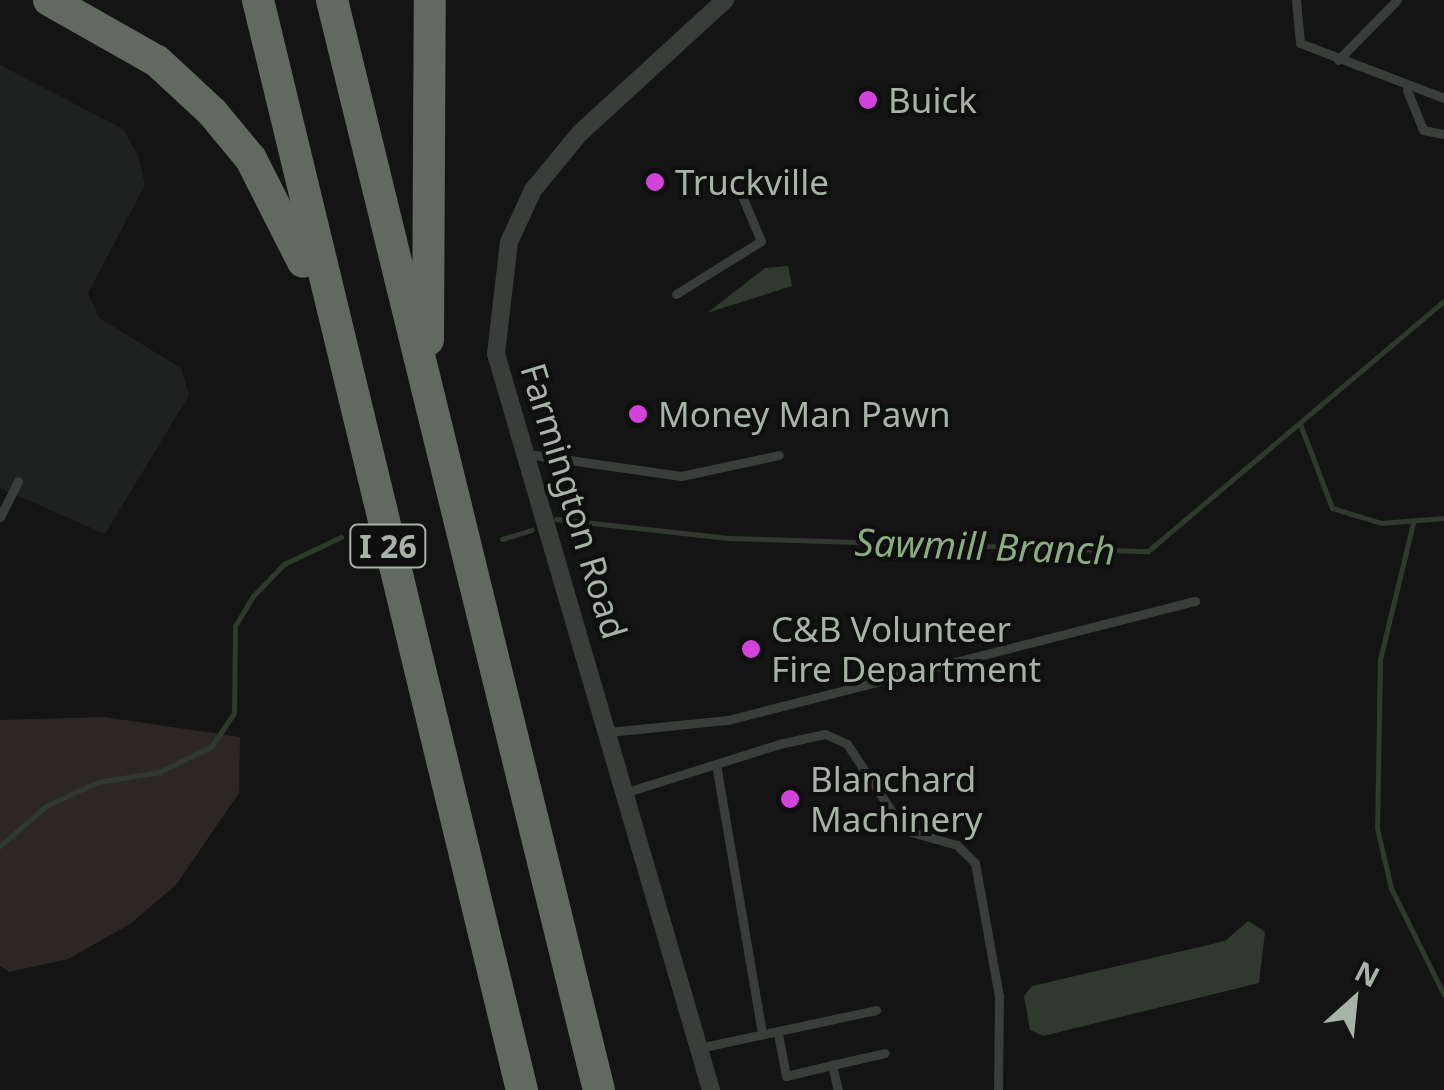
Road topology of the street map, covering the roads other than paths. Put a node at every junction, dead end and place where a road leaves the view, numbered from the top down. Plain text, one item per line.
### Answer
1 (49, 0) edge
2 (258, 0) edge
3 (332, 0) edge
4 (430, 0) edge
5 (725, 0) edge
6 (1296, 0) edge
7 (1397, 0) edge
8 (1338, 60) junction
9 (1407, 90) junction
10 (1444, 98) edge
11 (1444, 134) edge
12 (760, 178) dead end
13 (676, 294) dead end
14 (345, 370) junction
15 (432, 414) junction
16 (524, 454) junction
17 (779, 455) dead end
18 (18, 481) dead end
19 (0, 517) edge
20 (1195, 601) dead end
21 (609, 732) junction
22 (716, 764) junction
23 (627, 792) junction
24 (876, 1010) dead end
25 (762, 1034) junction
26 (778, 1034) junction
27 (700, 1048) junction
28 (885, 1053) dead end
29 (832, 1065) junction
30 (786, 1076) junction
31 (522, 1090) edge
32 (599, 1090) edge
33 (711, 1090) edge
34 (790, 1090) edge
35 (838, 1090) edge
36 (998, 1090) edge

1 - 14 highway
2 - 14 highway, I 26
3 - 15 highway, I 26
4 - 15 highway
5 - 16 street, Farmington Road
6 - 8 lane
7 - 8 lane
8 - 9 lane
9 - 10 lane
9 - 11 lane
12 - 13 lane
14 - 31 highway, I 26
15 - 32 highway, I 26
16 - 17 lane
16 - 21 street, Farmington Road
18 - 19 lane
20 - 21 lane
21 - 23 street, Farmington Road
22 - 23 lane
22 - 25 lane
22 - 36 lane
23 - 27 street, Farmington Road
24 - 26 lane
25 - 26 lane
25 - 27 lane
26 - 30 lane
27 - 33 street, Farmington Road
28 - 29 lane
29 - 30 lane
29 - 35 lane
30 - 34 lane

